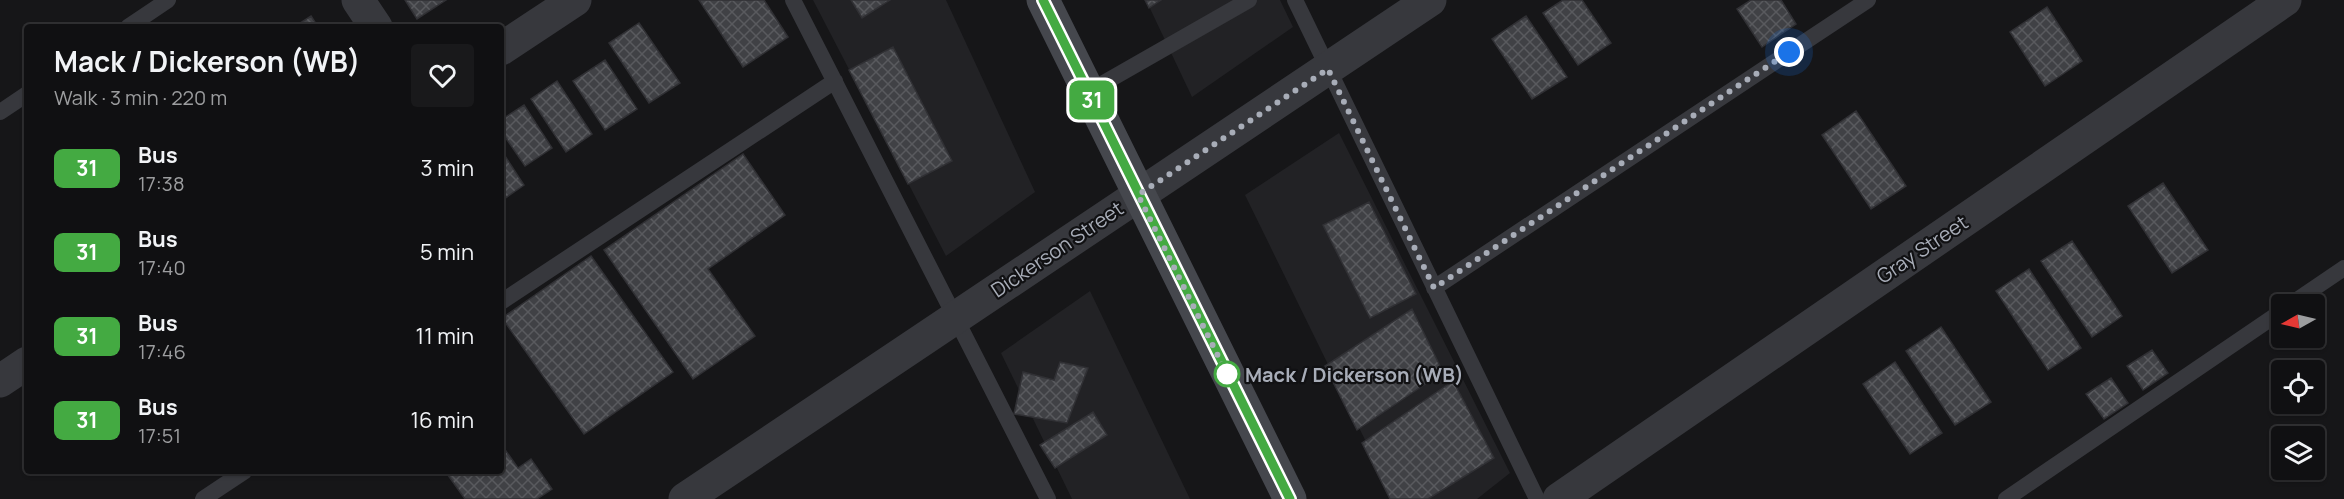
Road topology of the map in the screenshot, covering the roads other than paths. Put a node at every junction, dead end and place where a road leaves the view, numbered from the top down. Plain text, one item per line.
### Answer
1 (168, 0) edge
2 (358, 0) edge
3 (575, 0) edge
4 (793, 0) edge
5 (1043, 0) edge
6 (1249, 0) edge
7 (1295, 0) edge
8 (1430, 0) edge
9 (1868, 0) edge
10 (2285, 0) edge
11 (132, 24) edge
12 (374, 24) edge
13 (504, 47) edge
14 (1328, 69) junction
15 (835, 81) junction
16 (1088, 92) junction
17 (24, 96) edge
18 (0, 112) edge
19 (1138, 195) junction
20 (2344, 268) edge
21 (1434, 288) junction
22 (2306, 294) edge
23 (504, 300) edge
24 (957, 317) junction
25 (2271, 318) edge
26 (24, 365) edge
27 (0, 381) edge
28 (240, 474) edge
29 (203, 499) edge
30 (685, 499) edge
31 (1048, 499) edge
32 (1290, 499) edge
33 (1537, 499) edge
34 (1559, 499) edge
35 (2006, 499) edge

1 - 11 lane
2 - 12 street
3 - 13 street
4 - 15 lane
5 - 16 main road
6 - 16 lane
7 - 14 lane
8 - 14 street, Dickerson Street
9 - 21 lane
10 - 34 street, Gray Street
14 - 19 street, Dickerson Street
14 - 21 lane
15 - 23 lane
15 - 24 lane
16 - 19 main road
17 - 18 lane
19 - 24 street, Dickerson Street
19 - 32 main road
20 - 22 lane
21 - 33 lane
24 - 30 street, Dickerson Street
24 - 31 lane
25 - 35 lane
26 - 27 street
28 - 29 lane

